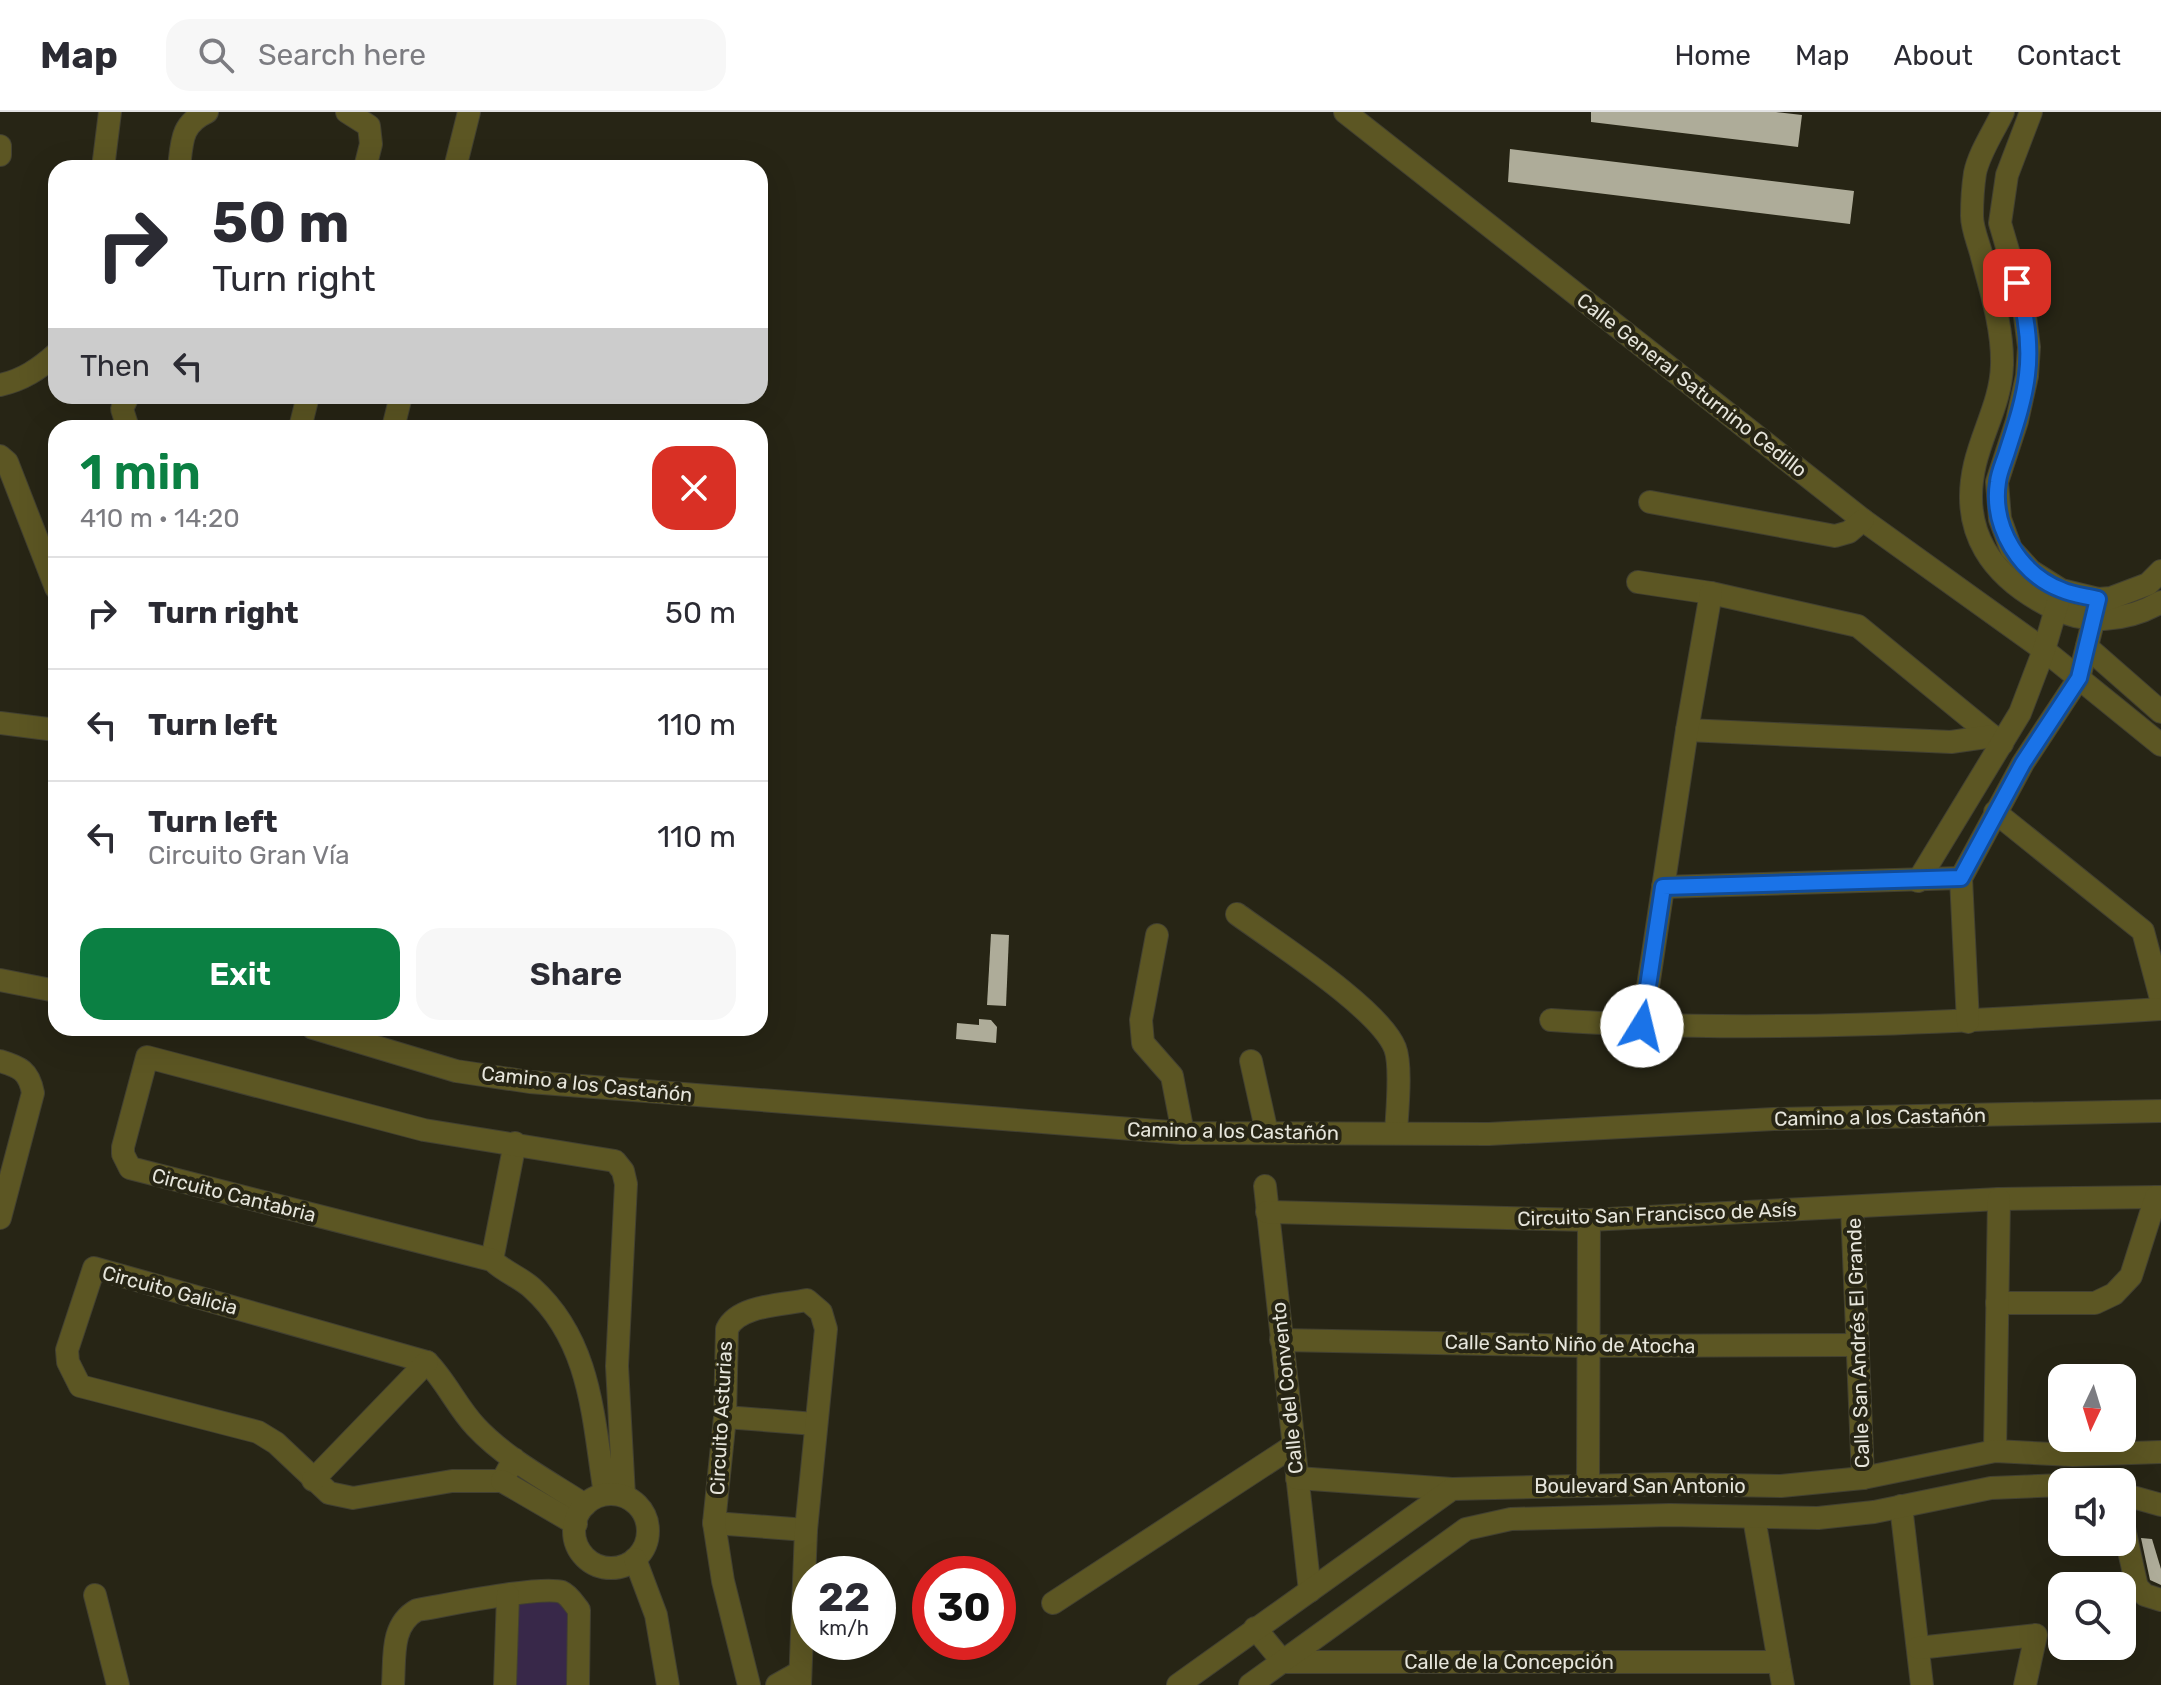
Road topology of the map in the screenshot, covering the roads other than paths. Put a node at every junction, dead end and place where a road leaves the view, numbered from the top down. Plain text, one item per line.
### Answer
1 (110, 112) edge
2 (469, 112) edge
3 (1345, 112) edge
4 (2003, 112) edge
5 (2031, 112) edge
6 (193, 114) edge
7 (362, 115) edge
8 (0, 146) edge
9 (0, 155) edge
10 (104, 160) edge
11 (180, 160) edge
12 (367, 160) edge
13 (457, 160) edge
14 (48, 361) edge
15 (0, 385) edge
16 (0, 456) edge
17 (1650, 502) dead end
18 (1863, 520) junction
19 (48, 567) edge
20 (2161, 571) edge
21 (1638, 582) dead end
22 (1711, 593) junction
23 (2058, 600) junction
24 (2161, 602) edge
25 (2096, 609) junction
26 (2087, 647) junction
27 (2044, 650) junction
28 (2079, 678) junction
29 (2161, 712) edge
30 (0, 723) edge
31 (48, 729) edge
32 (1687, 730) junction
33 (1997, 740) junction
34 (2161, 745) edge
35 (1995, 812) junction
36 (1961, 878) junction
37 (1918, 881) junction
38 (1663, 887) junction
39 (1237, 914) dead end
40 (1157, 935) dead end
41 (0, 980) edge
42 (48, 989) edge
43 (2161, 999) edge
44 (2161, 1009) edge
45 (1551, 1020) dead end
46 (1968, 1022) junction
47 (1642, 1026) junction
48 (340, 1036) edge
49 (0, 1061) edge
50 (1251, 1061) dead end
51 (2161, 1111) edge
52 (1183, 1133) junction
53 (1267, 1133) junction
54 (1396, 1133) junction
55 (515, 1143) junction
56 (1265, 1186) dead end
57 (2158, 1197) edge
58 (1999, 1199) junction
59 (1852, 1207) junction
60 (1267, 1212) junction
61 (0, 1218) edge
62 (1589, 1220) junction
63 (492, 1260) junction
64 (1997, 1303) junction
65 (1281, 1340) junction
66 (1858, 1345) junction
67 (1588, 1346) junction
68 (427, 1362) junction
69 (617, 1366) junction
70 (584, 1368) junction
71 (725, 1417) junction
72 (815, 1424) junction
73 (1293, 1446) junction
74 (1995, 1451) junction
75 (2161, 1452) edge
76 (514, 1459) junction
77 (1931, 1463) junction
78 (1297, 1478) junction
79 (1863, 1478) junction
80 (313, 1480) junction
81 (502, 1481) junction
82 (1669, 1484) junction
83 (1588, 1486) junction
84 (2048, 1486) edge
85 (1452, 1489) junction
86 (1938, 1497) junction
87 (2136, 1498) edge
88 (597, 1505) junction
89 (2161, 1505) edge
90 (1901, 1506) junction
91 (1670, 1515) junction
92 (1754, 1518) junction
93 (714, 1523) junction
94 (806, 1530) junction
95 (2130, 1556) edge
96 (635, 1559) junction
97 (1310, 1591) junction
98 (95, 1595) dead end
99 (508, 1595) junction
100 (2161, 1600) edge
101 (1053, 1603) dead end
102 (1255, 1628) junction
103 (1918, 1648) junction
104 (1283, 1662) junction
105 (1779, 1662) junction
106 (800, 1679) edge
107 (118, 1685) edge
108 (393, 1685) edge
109 (505, 1685) edge
110 (578, 1685) edge
111 (668, 1685) edge
112 (749, 1685) edge
113 (777, 1685) edge
114 (1178, 1685) edge
115 (1250, 1685) edge
116 (1284, 1685) edge
117 (1783, 1685) edge
118 (1922, 1685) edge
119 (2025, 1685) edge

1 - 10 street
2 - 13 street
3 - 18 street, Calle General Saturnino Cedillo
4 - 23 street
5 - 23 street
6 - 11 street
7 - 12 street
8 - 9 street
14 - 15 street
16 - 19 street
17 - 18 street
18 - 27 street, Calle General Saturnino Cedillo
20 - 25 street
21 - 22 street
22 - 32 street
22 - 33 street
23 - 25 street
23 - 27 street
24 - 25 street
25 - 26 street
26 - 28 street
26 - 29 street
27 - 28 street, Calle General Saturnino Cedillo
27 - 33 street
28 - 34 street, Calle General Saturnino Cedillo
28 - 35 street
30 - 31 street
32 - 33 street
32 - 38 street
33 - 37 street
35 - 36 street
35 - 43 street
36 - 37 street
36 - 46 street
37 - 38 street
38 - 47 street
39 - 54 street
40 - 52 street
41 - 42 street
44 - 46 street
45 - 47 street
46 - 47 street
48 - 52 street, Camino a los Castañón
49 - 61 street
50 - 53 street
51 - 54 street, Camino a los Castañón
52 - 53 street, Camino a los Castañón
53 - 54 street, Camino a los Castañón
55 - 63 street
55 - 63 street, Circuito Cantabria
55 - 69 street, Circuito Cantabria
56 - 60 street, Calle del Convento
57 - 58 street, Circuito San Francisco de Asís
57 - 64 street, Circuito San Francisco de Asís
58 - 59 street, Circuito San Francisco de Asís
58 - 64 street
59 - 62 street, Circuito San Francisco de Asís
59 - 66 street, Calle San Andrés El Grande
60 - 62 street, Circuito San Francisco de Asís
60 - 65 street, Calle del Convento
62 - 67 street
63 - 70 street, Circuito Cantabria
64 - 74 street
65 - 67 street, Calle Santo Niño de Atocha
65 - 73 street, Calle del Convento
66 - 67 street, Calle Santo Niño de Atocha
66 - 79 street, Calle San Andrés El Grande
67 - 83 street
68 - 76 street
68 - 80 street
68 - 80 street, Circuito Galicia
69 - 70 street
69 - 88 street, Circuito Cantabria
70 - 88 street, Circuito Cantabria
71 - 72 street
71 - 72 street, Circuito Asturias
71 - 93 street, Circuito Asturias
72 - 94 street, Circuito Asturias
73 - 78 street, Calle del Convento
73 - 101 street
74 - 75 street, Boulevard San Antonio
74 - 77 street, Boulevard San Antonio
76 - 81 street
76 - 88 street
77 - 79 street, Boulevard San Antonio
77 - 86 street
78 - 85 street
78 - 97 street, Calle del Convento
79 - 82 street, Boulevard San Antonio
80 - 81 street, Circuito Galicia
81 - 88 street
82 - 83 street, Boulevard San Antonio
82 - 91 street
83 - 85 street, Boulevard San Antonio
84 - 86 street, Boulevard San Antonio
85 - 97 street
86 - 90 street, Boulevard San Antonio
87 - 89 street
88 - 96 street
88 - 96 street
90 - 92 street, Boulevard San Antonio
90 - 103 street
91 - 92 street, Boulevard San Antonio
91 - 104 street, Boulevard San Antonio
92 - 105 street
93 - 94 street
93 - 112 street, Circuito Asturias
94 - 106 street, Circuito Asturias
95 - 100 street
96 - 111 street
97 - 102 street
98 - 107 street
99 - 108 street
99 - 109 street
99 - 110 street
102 - 104 street
102 - 114 street
103 - 118 street
103 - 119 street
104 - 105 street, Calle de la Concepción
104 - 115 street, Boulevard San Antonio
104 - 116 street
105 - 117 street
106 - 113 street, Circuito Asturias

